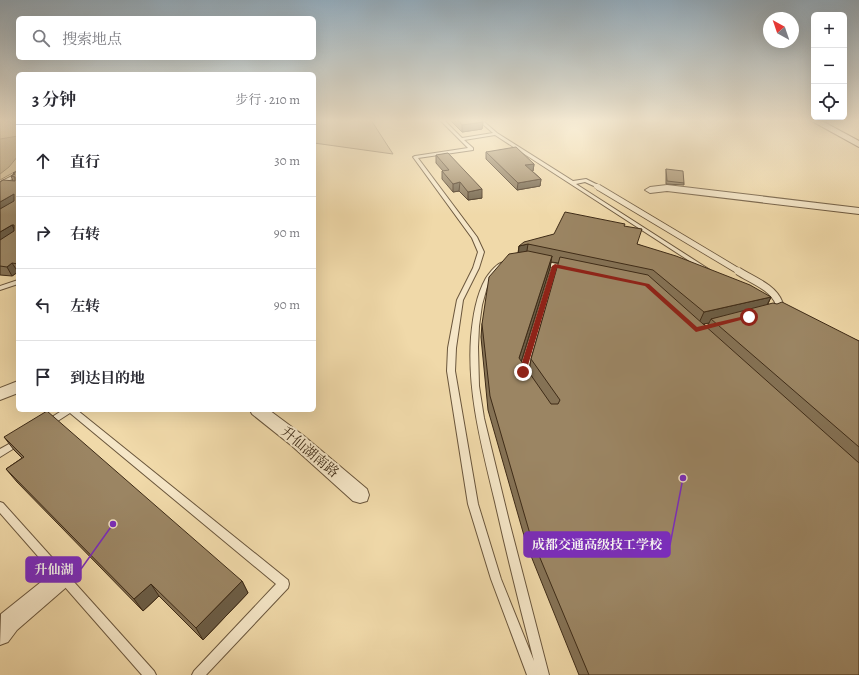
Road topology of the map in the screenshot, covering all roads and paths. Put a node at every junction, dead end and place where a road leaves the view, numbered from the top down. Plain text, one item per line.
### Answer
1 (454, 152) edge
2 (523, 152) edge
3 (16, 175) edge
4 (572, 183) junction
5 (0, 184) edge
6 (650, 190) dead end
7 (859, 211) edge
8 (643, 236) edge
9 (658, 239) junction
10 (514, 261) edge
11 (534, 261) edge
12 (555, 266) junction
13 (575, 270) edge
14 (715, 276) edge
15 (16, 283) edge
16 (0, 288) edge
17 (768, 307) edge
18 (766, 313) edge
19 (782, 314) edge
20 (527, 378) edge
21 (16, 388) edge
22 (0, 394) edge
23 (67, 412) edge
24 (72, 412) edge
25 (261, 412) edge
26 (38, 430) edge
27 (25, 438) edge
28 (0, 453) edge
29 (360, 495) dead end
30 (0, 506) edge
31 (63, 577) junction
32 (0, 634) edge
33 (150, 675) edge
34 (198, 675) edge
35 (533, 675) edge
36 (543, 675) edge

1 - 35 lane
2 - 4 lane
3 - 5 lane
4 - 9 lane
4 - 18 lane, bridge
6 - 7 street
8 - 9 lane
9 - 14 lane
10 - 36 lane
11 - 12 lane
12 - 13 lane
12 - 20 lane
15 - 16 lane
17 - 19 lane
21 - 22 street
23 - 26 lane
24 - 34 lane
25 - 29 street, 升仙湖南路
27 - 28 lane
30 - 31 lane
31 - 32 street
31 - 33 lane

